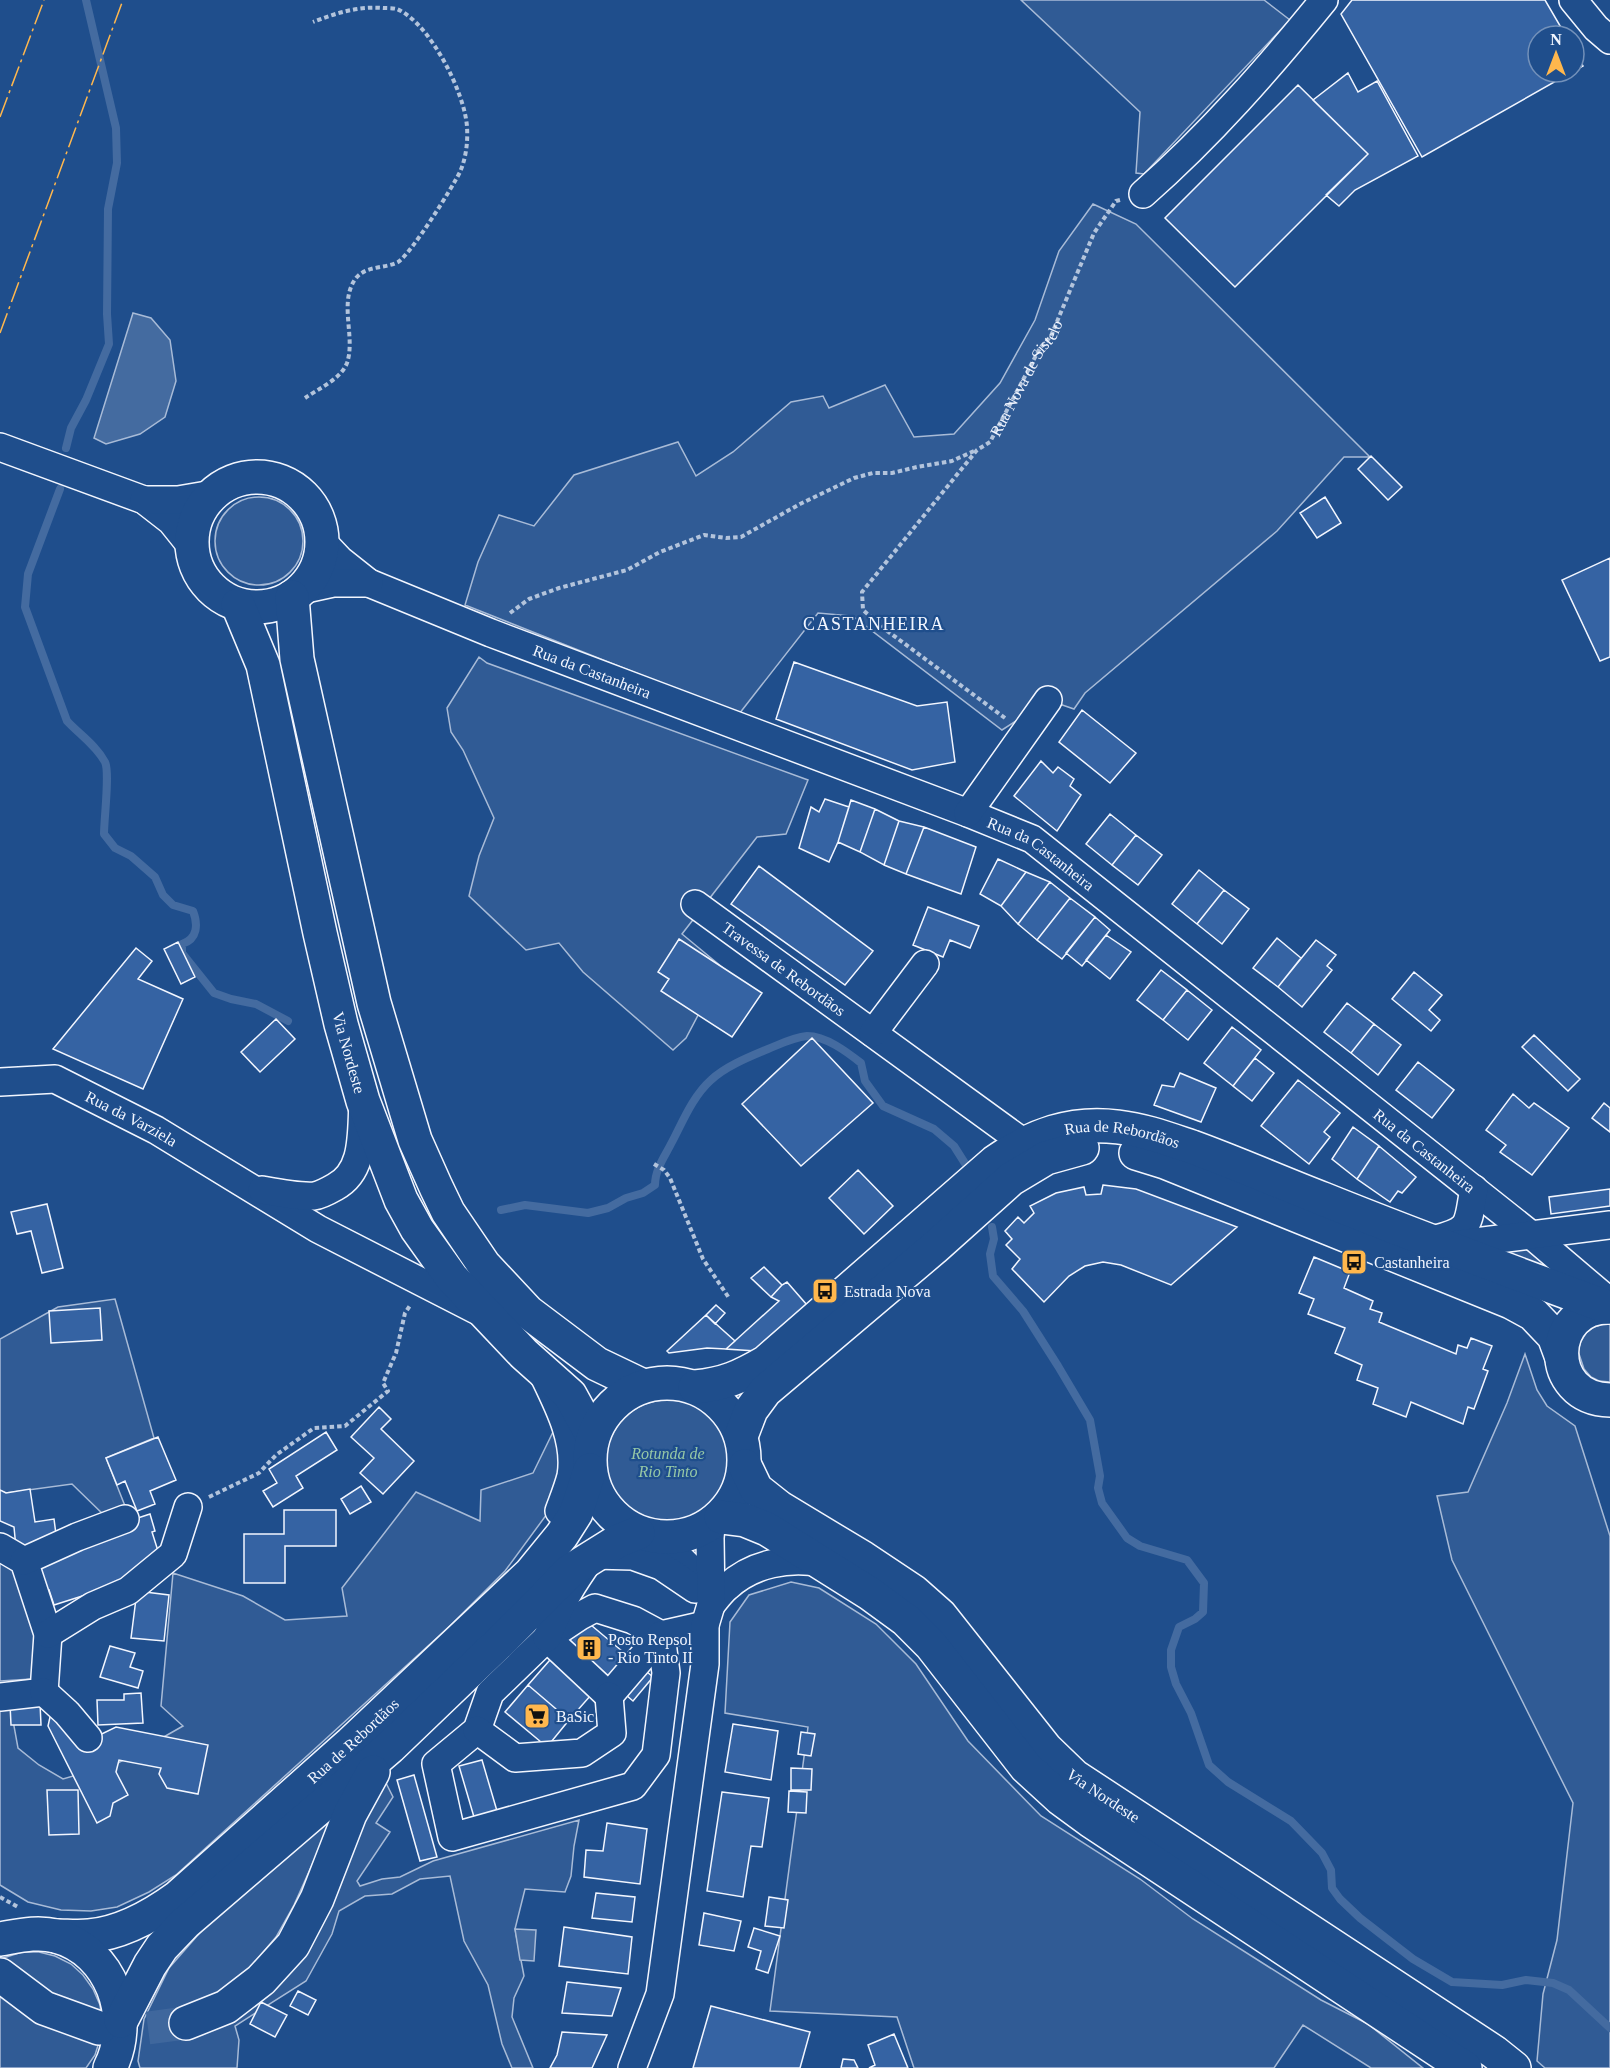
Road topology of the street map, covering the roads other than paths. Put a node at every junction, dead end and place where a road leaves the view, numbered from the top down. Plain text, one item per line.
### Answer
1 (1324, 0) edge
2 (1573, 0) edge
3 (1610, 40) edge
4 (1143, 194) road end
5 (0, 447) edge
6 (213, 494) junction
7 (144, 500) junction
8 (322, 541) junction
9 (191, 546) junction
10 (369, 583) junction
11 (297, 594) junction
12 (238, 604) junction
13 (1048, 699) dead end
14 (968, 813) junction
15 (695, 904) dead end
16 (925, 964) dead end
17 (873, 1033) junction
18 (0, 1082) edge
19 (363, 1101) junction
20 (1024, 1143) junction
21 (252, 1189) junction
22 (1474, 1190) junction
23 (1610, 1225) edge
24 (1530, 1234) junction
25 (1436, 1244) junction
26 (1609, 1306) edge
27 (488, 1316) junction
28 (1561, 1355) junction
29 (540, 1368) junction
30 (643, 1386) junction
31 (695, 1387) junction
32 (1604, 1406) edge
33 (743, 1451) junction
34 (590, 1453) junction
35 (188, 1507) road end
36 (125, 1518) dead end
37 (716, 1521) junction
38 (649, 1536) junction
39 (0, 1547) edge
40 (586, 1559) junction
41 (24, 1561) junction
42 (822, 1563) junction
43 (508, 1593) junction
44 (704, 1606) junction
45 (48, 1634) junction
46 (661, 1635) junction
47 (547, 1638) junction
48 (44, 1692) junction
49 (609, 1696) junction
50 (0, 1697) edge
51 (477, 1730) junction
52 (88, 1738) dead end
53 (390, 1747) junction
54 (21, 1933) edge
55 (0, 1976) edge
56 (186, 2023) tunnel mouth
57 (110, 2025) junction
58 (115, 2064) edge
59 (632, 2068) edge
60 (1465, 2068) edge
61 (1514, 2068) edge

1 - 4 street
2 - 3 street
5 - 7 street
6 - 7 street
6 - 8 main road
6 - 9 main road
7 - 9 street
8 - 10 street, Rua da Castanheira
8 - 11 main road
9 - 12 main road
10 - 11 street, Rua da Castanheira
10 - 14 street, Rua da Castanheira
11 - 12 main road
11 - 30 main road
12 - 19 main road, Via Nordeste
13 - 14 street
14 - 22 street, Rua da Castanheira
15 - 17 street, Travessa de Rebordãos
16 - 17 street
17 - 20 street, Travessa de Rebordãos
18 - 21 street, Rua da Varziela
19 - 21 street, Rua da Varziela
19 - 27 main road, Via Nordeste
20 - 25 main road, Rua de Rebordãos
20 - 31 main road, Rua de Rebordãos
21 - 27 street, Rua da Varziela
22 - 24 street, Rua da Castanheira
22 - 25 street
23 - 24 street
24 - 25 street
24 - 26 street, Rua da Castanheira
25 - 26 main road, Rua de Rebordãos
26 - 28 main road
27 - 29 main road, Via Nordeste
28 - 32 main road, Rua de Rebordãos
28 - 33 main road, Rua de Rebordãos
29 - 34 main road, Via Nordeste
29 - 43 street
30 - 31 main road
30 - 34 main road
31 - 33 main road
33 - 37 main road
33 - 61 main road, Via Nordeste
34 - 38 main road
34 - 43 main road, Rua de Rebordãos
35 - 45 street
36 - 41 street
37 - 38 main road
37 - 42 main road, Via Nordeste
37 - 44 street
38 - 40 main road, Rua de Rebordãos
38 - 44 street
39 - 41 street
40 - 44 street
40 - 47 street
40 - 53 main road, Rua de Rebordãos
41 - 45 street
42 - 44 street
42 - 60 main road, Via Nordeste
43 - 54 main road, Rua de Rebordãos
44 - 46 street
44 - 59 street
45 - 48 street
46 - 47 street
46 - 49 street
46 - 51 street
47 - 49 street
47 - 51 street
48 - 50 street
48 - 52 street
49 - 51 street
53 - 56 main road, Rua de Rebordãos
53 - 57 main road, Rua de Rebordãos
54 - 57 main road
55 - 57 main road
57 - 58 main road

